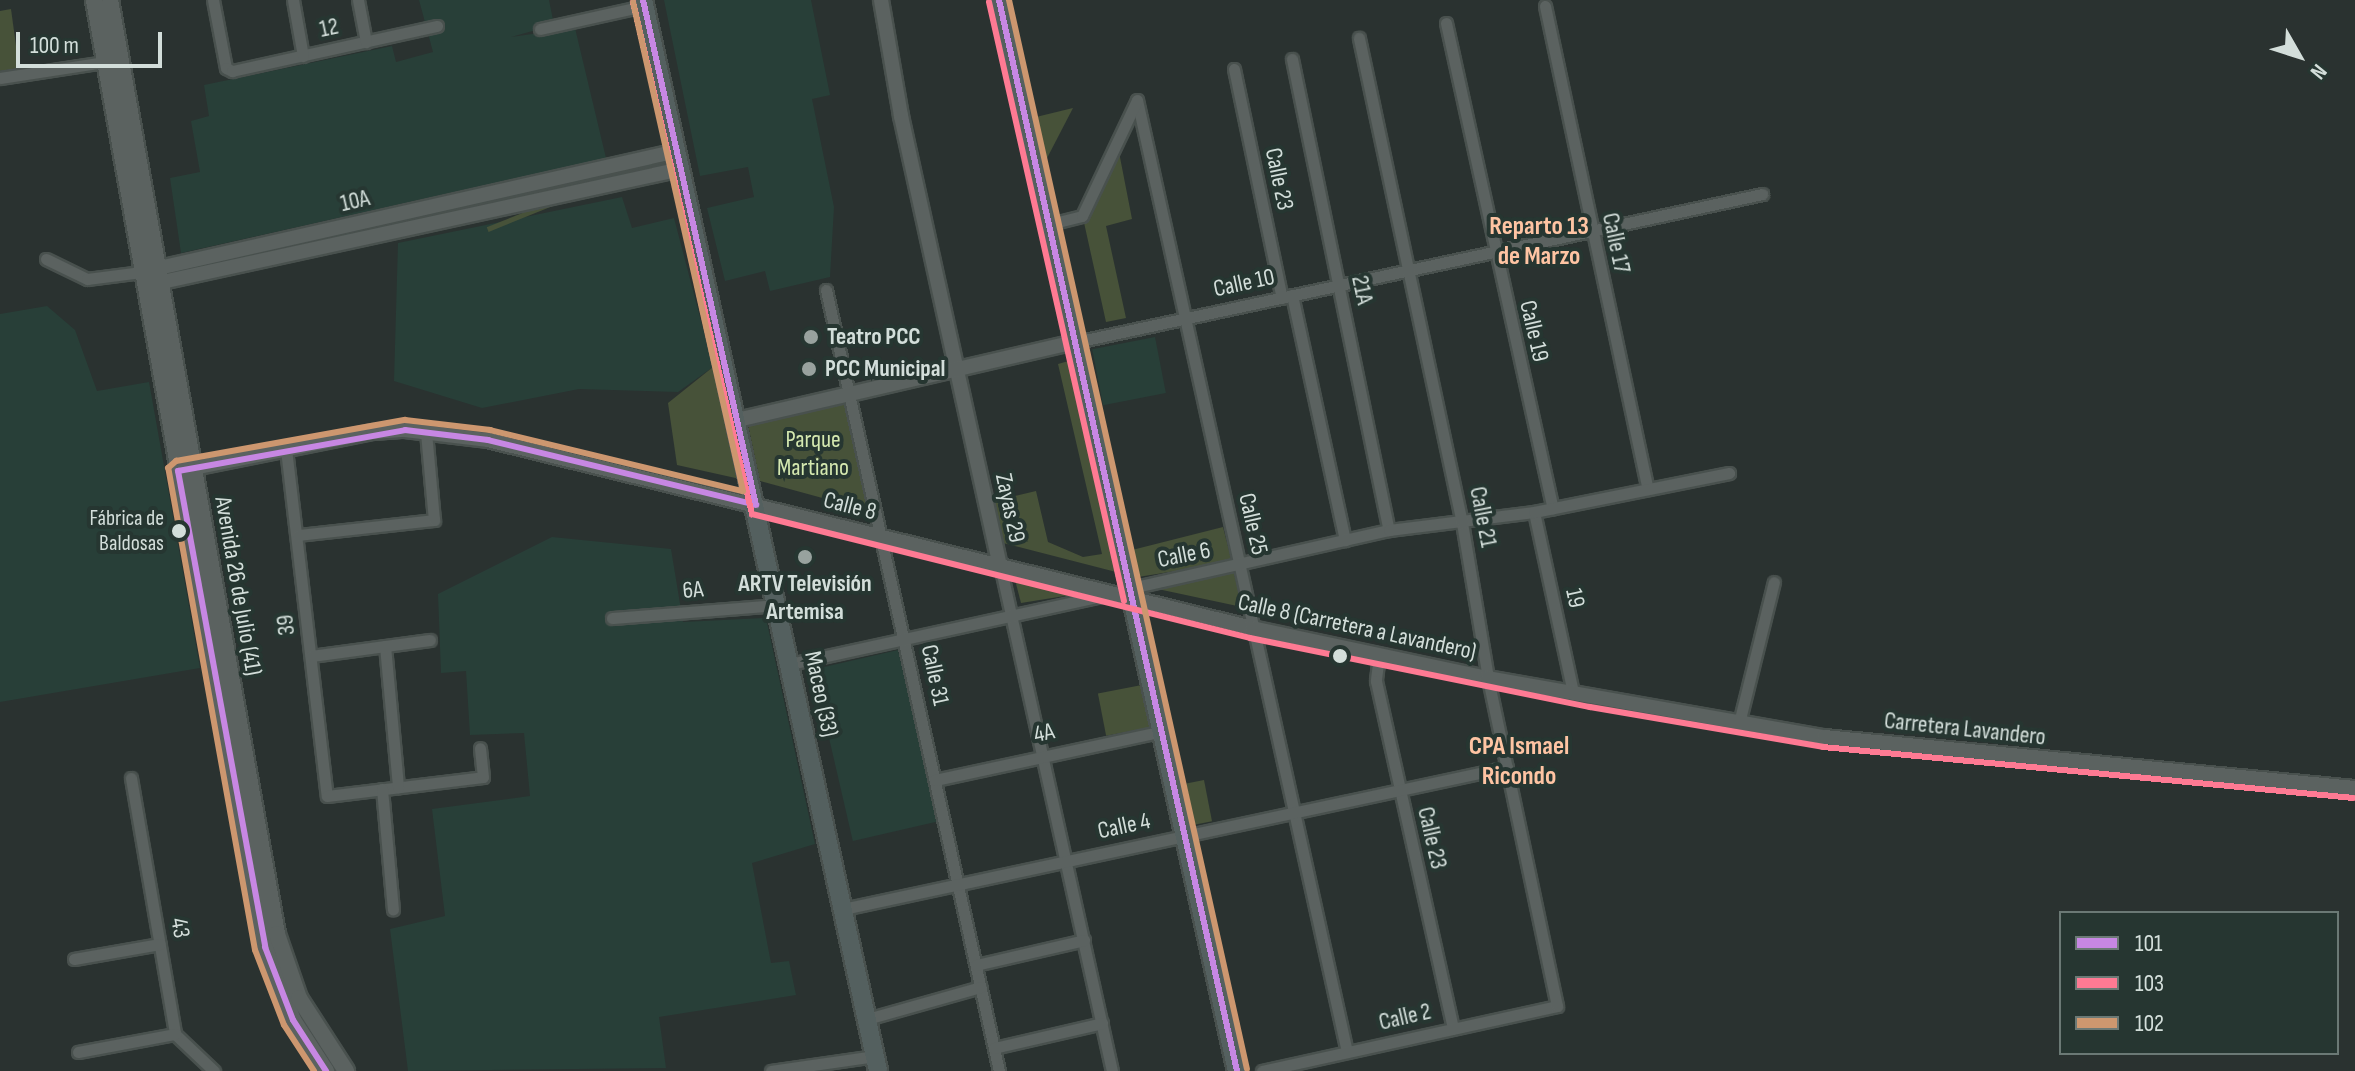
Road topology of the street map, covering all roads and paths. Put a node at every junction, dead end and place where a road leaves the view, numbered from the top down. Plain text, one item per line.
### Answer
1 (94, 0) edge
2 (110, 0) edge
3 (213, 0) edge
4 (293, 0) edge
5 (358, 0) edge
6 (881, 0) edge
7 (999, 0) edge
8 (643, 3) edge
9 (1545, 6) dead end
10 (1446, 23) dead end
11 (437, 26) dead end
12 (540, 29) dead end
13 (1359, 38) dead end
14 (366, 42) junction
15 (303, 56) junction
16 (1292, 59) dead end
17 (105, 62) junction
18 (1234, 69) dead end
19 (0, 78) edge
20 (679, 160) junction
21 (1762, 194) dead end
22 (467, 198) junction
23 (471, 215) junction
24 (1050, 224) junction
25 (1591, 231) junction
26 (1493, 250) junction
27 (46, 259) dead end
28 (1409, 269) junction
29 (151, 277) junction
30 (1339, 285) junction
31 (826, 290) dead end
32 (1287, 296) junction
33 (1184, 319) junction
34 (1076, 342) junction
35 (957, 369) junction
36 (849, 394) junction
37 (737, 420) junction
38 (426, 432) junction
39 (286, 449) junction
40 (185, 470) junction
41 (1729, 473) dead end
42 (1648, 489) junction
43 (756, 505) junction
44 (1553, 508) junction
45 (1534, 512) junction
46 (1462, 523) junction
47 (1389, 530) junction
48 (298, 535) junction
49 (883, 536) junction
50 (1345, 540) junction
51 (1000, 565) junction
52 (1241, 567) junction
53 (1774, 582) dead end
54 (1111, 593) junction
55 (1133, 593) junction
56 (778, 605) junction
57 (1011, 614) junction
58 (612, 618) dead end
59 (1252, 628) junction
60 (430, 640) dead end
61 (905, 640) junction
62 (385, 646) junction
63 (1379, 655) junction
64 (311, 656) junction
65 (790, 664) junction
66 (1488, 678) junction
67 (1573, 692) junction
68 (1739, 723) junction
69 (1163, 731) junction
70 (480, 748) dead end
71 (1044, 756) junction
72 (1507, 767) junction
73 (131, 778) dead end
74 (935, 780) junction
75 (398, 787) junction
76 (2355, 788) edge
77 (382, 789) junction
78 (1399, 790) junction
79 (1293, 813) junction
80 (1186, 836) junction
81 (1067, 861) junction
82 (958, 884) junction
83 (393, 909) dead end
84 (843, 909) junction
85 (1084, 940) junction
86 (160, 944) junction
87 (74, 959) dead end
88 (976, 965) junction
89 (981, 987) junction
90 (1557, 1006) joint
91 (867, 1019) junction
92 (1102, 1023) junction
93 (1453, 1029) junction
94 (175, 1034) junction
95 (994, 1048) junction
96 (78, 1052) dead end
97 (1347, 1052) junction
98 (877, 1064) edge
99 (214, 1071) edge
100 (326, 1071) edge
101 (346, 1071) edge
102 (771, 1071) edge
103 (999, 1071) edge
104 (1112, 1071) edge
105 (1237, 1071) edge
106 (1262, 1071) edge

1 - 17 main road, Avenida 26 de Julio (41)
2 - 29 main road, Avenida 26 de Julio (41)
3 - 15 street, 12
4 - 15 street
5 - 14 street
6 - 35 street, Zayas 29
7 - 24 main road
8 - 12 street
8 - 20 main road, Maceo (33)
9 - 25 street, Calle 17
10 - 26 street, Calle 19
11 - 14 street, 12
13 - 28 street, Calle 21
14 - 15 street, 12
16 - 30 street, 21A
17 - 19 street
17 - 29 main road, Avenida 26 de Julio (41)
18 - 32 street, Calle 23
20 - 22 street, 10A
20 - 23 street, 10A
20 - 37 main road, Maceo (33)
21 - 25 street, Calle 10
22 - 23 street
22 - 29 street, 10A
23 - 29 street, 10A
24 - 33 street, Calle 25
24 - 34 main road
25 - 26 street, Calle 10
25 - 42 street, Calle 17
26 - 28 street, Calle 10
26 - 44 street, Calle 19
27 - 29 street, 10A
28 - 30 street, Calle 10
28 - 46 street, Calle 21
29 - 40 main road, Avenida 26 de Julio (41)
30 - 32 street, Calle 10
30 - 47 street, 21A
31 - 36 street, Calle 31
32 - 33 street, Calle 10
32 - 50 street, Calle 23
33 - 34 street, Calle 10
33 - 52 street, Calle 25
34 - 35 street, Calle 10
34 - 55 main road
35 - 36 street, Calle 10
35 - 51 street, Zayas 29
36 - 37 street, Calle 10
36 - 49 street, Calle 31
37 - 43 main road, Maceo (33)
38 - 39 street, Calle 8
38 - 43 street, Calle 8
38 - 48 street
39 - 40 street, Calle 8
39 - 48 street, 39
40 - 100 main road, Avenida 26 de Julio (41)
40 - 101 main road, Avenida 26 de Julio (41)
41 - 42 street, Calle 6
42 - 44 street, Calle 6
43 - 49 street, Calle 8
43 - 56 main road, Maceo (33)
44 - 45 street, Calle 6
45 - 46 street, Calle 6
45 - 67 street, 19
46 - 47 street, Calle 6
46 - 66 street, Calle 21
47 - 50 street, Calle 6
48 - 64 street, 39
49 - 51 street, Calle 8
49 - 61 street, Calle 31
50 - 52 street, Calle 6
51 - 54 street, Calle 8
51 - 57 street, Zayas 29
52 - 55 street, Calle 6
52 - 59 street, Calle 25
53 - 68 street
54 - 55 street, Calle 8
54 - 57 street
55 - 59 street, Calle 8 (Carretera a Lavandero)
55 - 69 main road
56 - 58 street, 6A
56 - 65 main road, Maceo (33)
57 - 61 street
57 - 71 street, Zayas 29
59 - 63 street, Calle 8 (Carretera a Lavandero)
59 - 79 street, Calle 25
60 - 62 street
61 - 65 street
61 - 74 street, Calle 31
62 - 64 street
62 - 75 street
63 - 66 street, Calle 8 (Carretera a Lavandero)
63 - 78 street, Calle 23
64 - 77 street, 39
65 - 84 main road, Maceo (33)
66 - 67 street, Calle 8 (Carretera a Lavandero)
66 - 72 street, Calle 21
67 - 68 street, Carretera Lavandero
68 - 76 street, Carretera Lavandero
69 - 71 street, 4A
69 - 80 main road
70 - 75 street
71 - 74 street, 4A
71 - 81 street, Zayas 29
72 - 78 street, Calle 4
72 - 90 street, Calle 21
73 - 86 street, 43
74 - 82 street, Calle 31
75 - 77 street
77 - 83 street
78 - 79 street, Calle 4
78 - 93 street, Calle 23
79 - 80 street, Calle 4
79 - 97 street, Calle 25
80 - 81 street, Calle 4
80 - 105 main road
81 - 82 street, Calle 4
81 - 85 street, Zayas 29
82 - 84 street, Calle 4
82 - 88 street, Calle 31
84 - 91 main road, Maceo (33)
85 - 88 street
85 - 92 street, Zayas 29
86 - 87 street
86 - 94 street, 43
88 - 89 street, Calle 31
89 - 91 street
89 - 95 street, Calle 31
90 - 93 street, Calle 2
91 - 98 main road, Maceo (33)
92 - 95 street
92 - 104 street, Zayas 29
93 - 97 street, Calle 2
94 - 96 street
94 - 99 street
95 - 103 street, Calle 31
97 - 106 street, Calle 2
98 - 102 street

